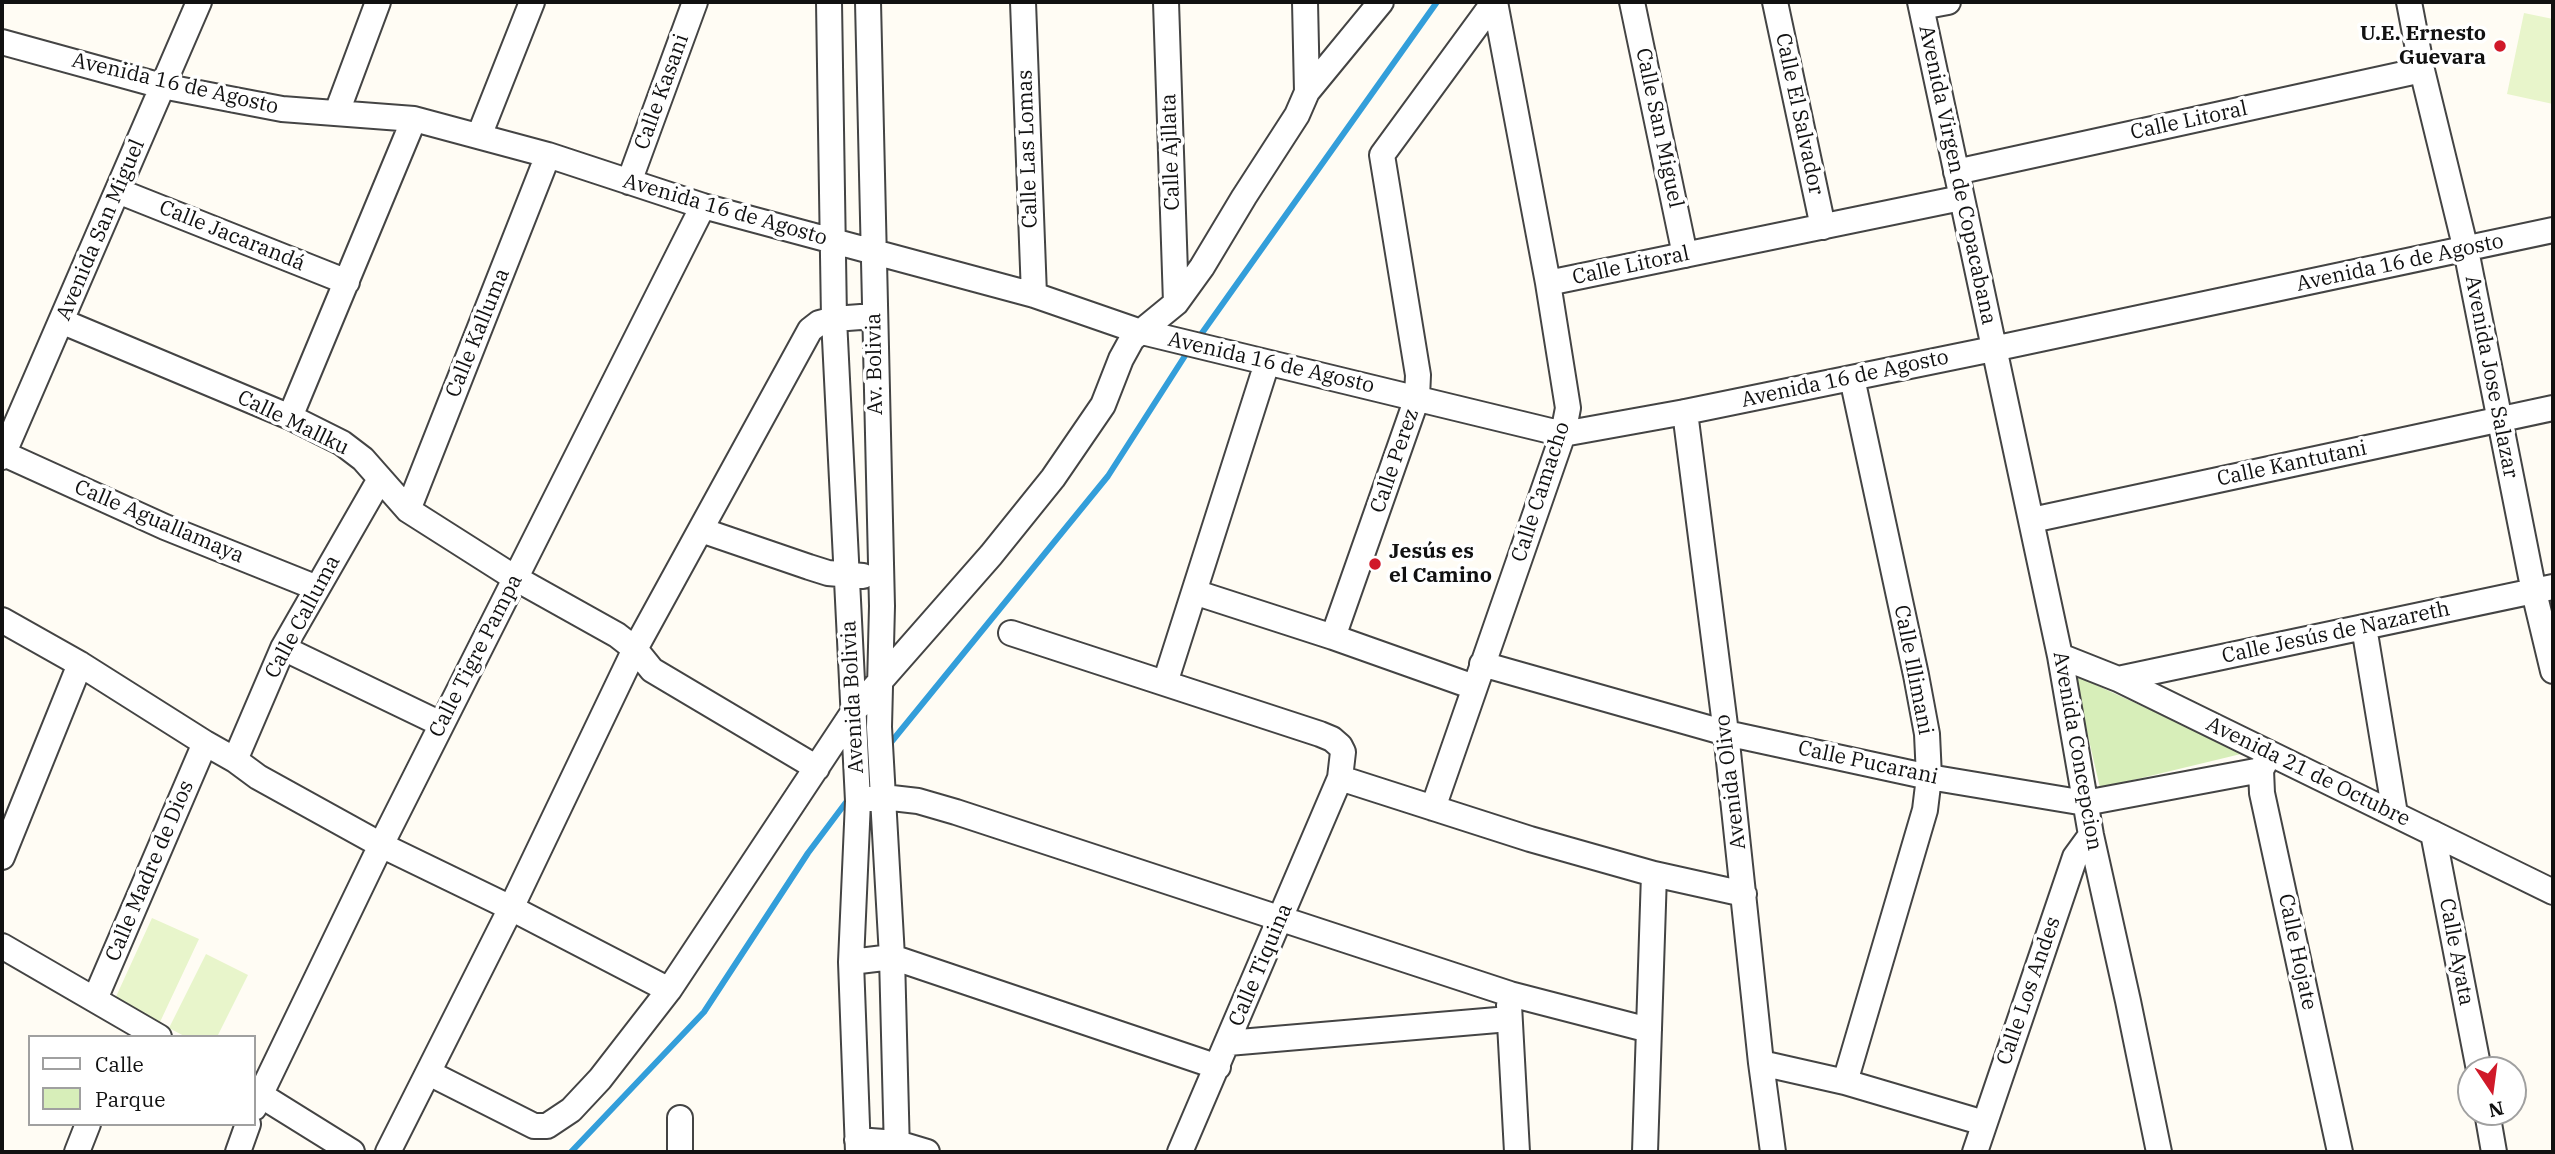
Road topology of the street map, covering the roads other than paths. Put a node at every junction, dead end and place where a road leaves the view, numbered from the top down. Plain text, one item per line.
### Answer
1 (199, 2) edge
2 (379, 2) edge
3 (533, 2) edge
4 (695, 2) edge
5 (829, 2) edge
6 (868, 2) edge
7 (1023, 2) edge
8 (1166, 2) edge
9 (1305, 2) edge
10 (1381, 2) edge
11 (1495, 2) edge
12 (1632, 2) edge
13 (1775, 2) edge
14 (1948, 2) edge
15 (2409, 2) edge
16 (1920, 5) edge
17 (2, 42) edge
18 (2422, 70) junction
19 (162, 86) junction
20 (1307, 92) junction
21 (337, 112) junction
22 (414, 119) junction
23 (479, 136) junction
24 (548, 155) junction
25 (1956, 172) junction
26 (629, 182) junction
27 (118, 191) junction
28 (1961, 198) junction
29 (704, 206) junction
30 (1823, 227) junction
31 (2553, 230) edge
32 (834, 242) junction
33 (2466, 250) junction
34 (873, 251) junction
35 (1685, 255) junction
36 (347, 282) junction
37 (1548, 283) junction
38 (1034, 295) junction
39 (1176, 303) junction
40 (874, 316) junction
41 (834, 319) junction
42 (61, 321) junction
43 (1138, 331) junction
44 (1993, 349) junction
45 (1267, 363) junction
46 (1852, 378) junction
47 (1417, 398) junction
48 (2553, 408) edge
49 (1685, 412) junction
50 (290, 417) junction
51 (2500, 419) junction
52 (1563, 434) junction
53 (2, 454) edge
54 (380, 479) junction
55 (408, 510) junction
56 (2032, 520) junction
57 (701, 530) junction
58 (847, 575) junction
59 (881, 575) junction
60 (515, 578) junction
61 (317, 588) junction
62 (2543, 589) edge
63 (1194, 592) junction
64 (2, 621) edge
65 (2364, 627) junction
66 (1011, 633) dead end
67 (1333, 637) junction
68 (284, 648) junction
69 (635, 649) junction
70 (2060, 656) junction
71 (80, 664) junction
72 (2553, 671) edge
73 (1478, 675) junction
74 (2118, 679) junction
75 (879, 682) junction
76 (1165, 683) junction
77 (854, 711) junction
78 (441, 724) junction
79 (1726, 733) junction
80 (205, 743) junction
81 (235, 760) junction
82 (2266, 762) junction
83 (817, 768) junction
84 (1929, 777) junction
85 (1340, 778) junction
86 (883, 787) junction
87 (858, 801) junction
88 (2085, 803) junction
89 (1433, 808) junction
90 (2395, 814) junction
91 (2433, 834) junction
92 (2091, 835) junction
93 (381, 845) junction
94 (2, 857) edge
95 (1654, 874) junction
96 (2553, 892) edge
97 (1744, 894) junction
98 (511, 908) junction
99 (1281, 917) junction
100 (2, 946) edge
101 (892, 957) junction
102 (851, 962) junction
103 (669, 990) junction
104 (1510, 994) junction
105 (94, 999) junction
106 (1509, 1019) junction
107 (128, 1029) edge
108 (1649, 1030) junction
109 (151, 1035) edge
110 (1228, 1043) junction
111 (2476, 1056) edge
112 (1761, 1063) junction
113 (1218, 1067) junction
114 (429, 1073) junction
115 (1844, 1082) junction
116 (256, 1098) edge
117 (680, 1118) dead end
118 (1984, 1122) junction
119 (87, 1126) edge
120 (247, 1126) edge
121 (2489, 1126) edge
122 (858, 1146) edge
123 (897, 1147) edge
124 (77, 1152) edge
125 (238, 1152) edge
126 (352, 1152) edge
127 (388, 1152) edge
128 (680, 1152) edge
129 (927, 1152) edge
130 (1180, 1152) edge
131 (1517, 1152) edge
132 (1645, 1152) edge
133 (1773, 1152) edge
134 (1975, 1152) edge
135 (2159, 1152) edge
136 (2340, 1152) edge
137 (2494, 1152) edge

1 - 19 street, Avenida San Miguel
2 - 21 street
3 - 23 street
4 - 26 street, Calle Kasani
5 - 32 street
6 - 34 street, Av. Bolivia
7 - 38 street, Calle Las Lomas
8 - 39 street, Calle Ajllata
9 - 20 street
10 - 20 street
11 - 37 street, Calle Camacho
11 - 47 street, Calle Perez
12 - 35 street, Calle San Miguel
13 - 30 street, Calle El Salvador
14 - 16 street
15 - 18 street, Avenida Jose Salazar
16 - 25 street, Avenida Virgen de Copacabana
17 - 19 street, Avenida 16 de Agosto
18 - 25 street, Calle Litoral
18 - 33 street, Avenida Jose Salazar
19 - 21 street, Avenida 16 de Agosto
19 - 27 street, Avenida San Miguel
20 - 39 street
21 - 22 street, Avenida 16 de Agosto
22 - 23 street, Avenida 16 de Agosto
22 - 36 street
23 - 24 street, Avenida 16 de Agosto
24 - 26 street, Avenida 16 de Agosto
24 - 55 street, Calle Kalluma
25 - 28 street, Avenida Virgen de Copacabana
26 - 29 street, Avenida 16 de Agosto
27 - 36 street, Calle Jacarandá
27 - 42 street, Avenida San Miguel
28 - 30 street, Calle Litoral
28 - 44 street, Avenida Virgen de Copacabana
29 - 32 street, Avenida 16 de Agosto
29 - 60 street, Calle Tigre Pampa
30 - 35 street, Calle Litoral
31 - 33 street, Avenida 16 de Agosto
32 - 34 street, Avenida 16 de Agosto
32 - 41 street, Avenida Bolivia
33 - 44 street, Avenida 16 de Agosto
33 - 51 street, Avenida Jose Salazar
34 - 38 street, Avenida 16 de Agosto
34 - 40 street, Av. Bolivia
35 - 37 street, Calle Litoral
36 - 50 street
37 - 52 street, Calle Camacho
38 - 43 street, Avenida 16 de Agosto
39 - 43 street
40 - 41 street
40 - 59 street, Av. Bolivia
41 - 57 street
41 - 58 street, Avenida Bolivia
42 - 50 street, Calle Mallku
42 - 53 street, Avenida San Miguel
43 - 45 street, Avenida 16 de Agosto
43 - 75 street
44 - 46 street, Avenida 16 de Agosto
44 - 56 street, Avenida Concepcion
45 - 47 street, Avenida 16 de Agosto
45 - 63 street
46 - 49 street, Avenida 16 de Agosto
46 - 84 street, Calle Illimani
47 - 52 street, Avenida 16 de Agosto
47 - 67 street, Calle Perez
48 - 51 street, Calle Kantutani
49 - 52 street, Avenida 16 de Agosto
49 - 79 street, Avenida Olivo
50 - 54 street, Calle Mallku
51 - 56 street, Calle Kantutani
51 - 62 street, Avenida Jose Salazar
52 - 73 street, Calle Camacho
53 - 61 street, Calle Aguallamaya
54 - 55 street, Calle Mallku
54 - 61 street, Calle Calluma
55 - 60 street, Calle Mallku
56 - 70 street, Avenida Concepcion
57 - 58 street
57 - 69 street
58 - 59 street
58 - 77 street, Avenida Bolivia
59 - 75 street, Av. Bolivia
60 - 69 street, Calle Mallku
60 - 78 street, Calle Tigre Pampa
61 - 68 street, Calle Calluma
62 - 65 street, Calle Jesús de Nazareth
62 - 72 street, Avenida Jose Salazar
63 - 67 street, Calle Pucarani
63 - 76 street
64 - 71 street
65 - 74 street, Calle Jesús de Nazareth
65 - 90 street
66 - 76 street
67 - 73 street, Calle Pucarani
68 - 78 street
68 - 81 street, Calle Calluma
69 - 83 street, Calle Mallku
69 - 98 street
70 - 74 street, Avenida 21 de Octubre
70 - 88 street, Avenida Concepcion
71 - 80 street
71 - 94 street
73 - 79 street, Calle Pucarani
73 - 89 street, Calle Camacho
74 - 82 street, Avenida 21 de Octubre
75 - 77 street
75 - 86 street, Av. Bolivia
76 - 85 street
77 - 83 street
77 - 87 street, Avenida Bolivia
78 - 93 street, Calle Tigre Pampa
79 - 84 street, Calle Pucarani
79 - 97 street, Avenida Olivo
80 - 81 street
80 - 105 street, Calle Madre de Dios
81 - 93 street
82 - 88 street, Calle Pucarani
82 - 90 street, Avenida 21 de Octubre
82 - 136 street, Calle Hojate
83 - 103 street
84 - 88 street, Calle Pucarani
84 - 115 street, Calle Illimani
85 - 89 street
85 - 99 street, Calle Tiquina
86 - 87 street
86 - 99 street
86 - 101 street, Av. Bolivia
87 - 102 street, Avenida Bolivia
88 - 92 street, Avenida Concepcion
89 - 95 street
90 - 91 street, Avenida 21 de Octubre
91 - 96 street, Avenida 21 de Octubre
91 - 111 street, Calle Ayata
92 - 118 street, Calle Los Andes
92 - 135 street, Avenida Concepcion
93 - 98 street
93 - 116 street, Calle Tigre Pampa
95 - 97 street
95 - 108 street
97 - 112 street, Avenida Olivo
98 - 103 street
98 - 114 street
99 - 104 street
99 - 110 street, Calle Tiquina
100 - 105 street
101 - 102 street
101 - 113 street
101 - 123 street
102 - 122 street, Avenida Bolivia
103 - 114 street
104 - 106 street
104 - 108 street
105 - 107 street
106 - 110 street
106 - 131 street
107 - 109 street
108 - 132 street
110 - 113 street, Calle Tiquina
112 - 115 street
112 - 133 street, Avenida Olivo
113 - 130 street, Calle Tiquina
114 - 127 street
115 - 118 street
116 - 126 street
117 - 128 street
118 - 134 street, Calle Los Andes
119 - 124 street
120 - 125 street
121 - 137 street
122 - 123 street
123 - 129 street

